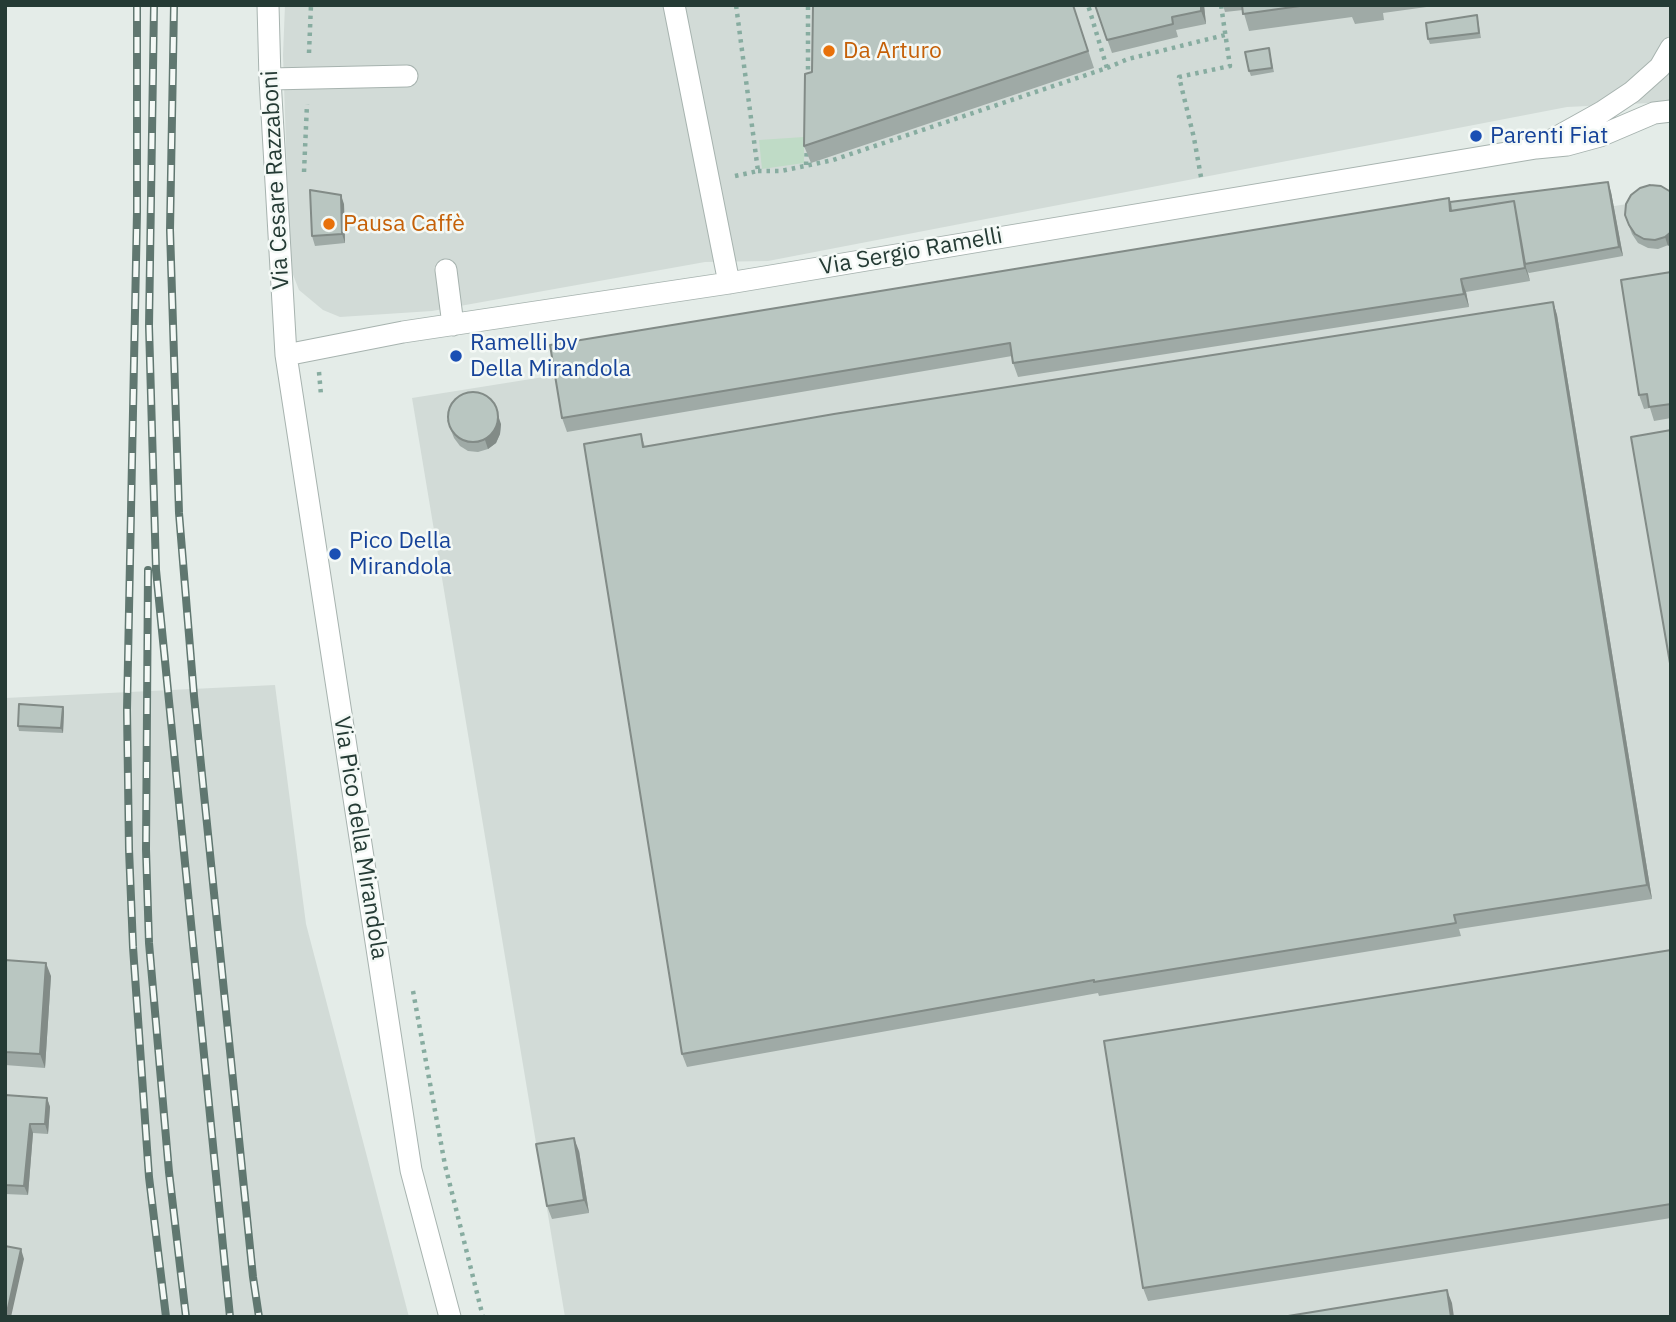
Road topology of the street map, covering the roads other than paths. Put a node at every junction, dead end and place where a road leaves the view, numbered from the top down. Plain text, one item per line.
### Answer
1 (268, 5) edge
2 (674, 5) edge
3 (1671, 48) edge
4 (1665, 71) edge
5 (407, 76) dead end
6 (270, 79) junction
7 (1671, 111) edge
8 (1536, 148) junction
9 (446, 270) dead end
10 (729, 282) junction
11 (453, 325) junction
12 (286, 355) junction
13 (450, 1317) edge

1 - 6 street, Via Cesare Razzaboni
2 - 10 street
3 - 4 street, Via Sergio Ramelli
4 - 8 street, Via Sergio Ramelli
5 - 6 street
6 - 12 street, Via Cesare Razzaboni
7 - 8 street, Via Sergio Ramelli
8 - 10 street, Via Sergio Ramelli
9 - 11 street
10 - 11 street, Via Sergio Ramelli
11 - 12 street, Via Sergio Ramelli
12 - 13 street, Via Pico della Mirandola

